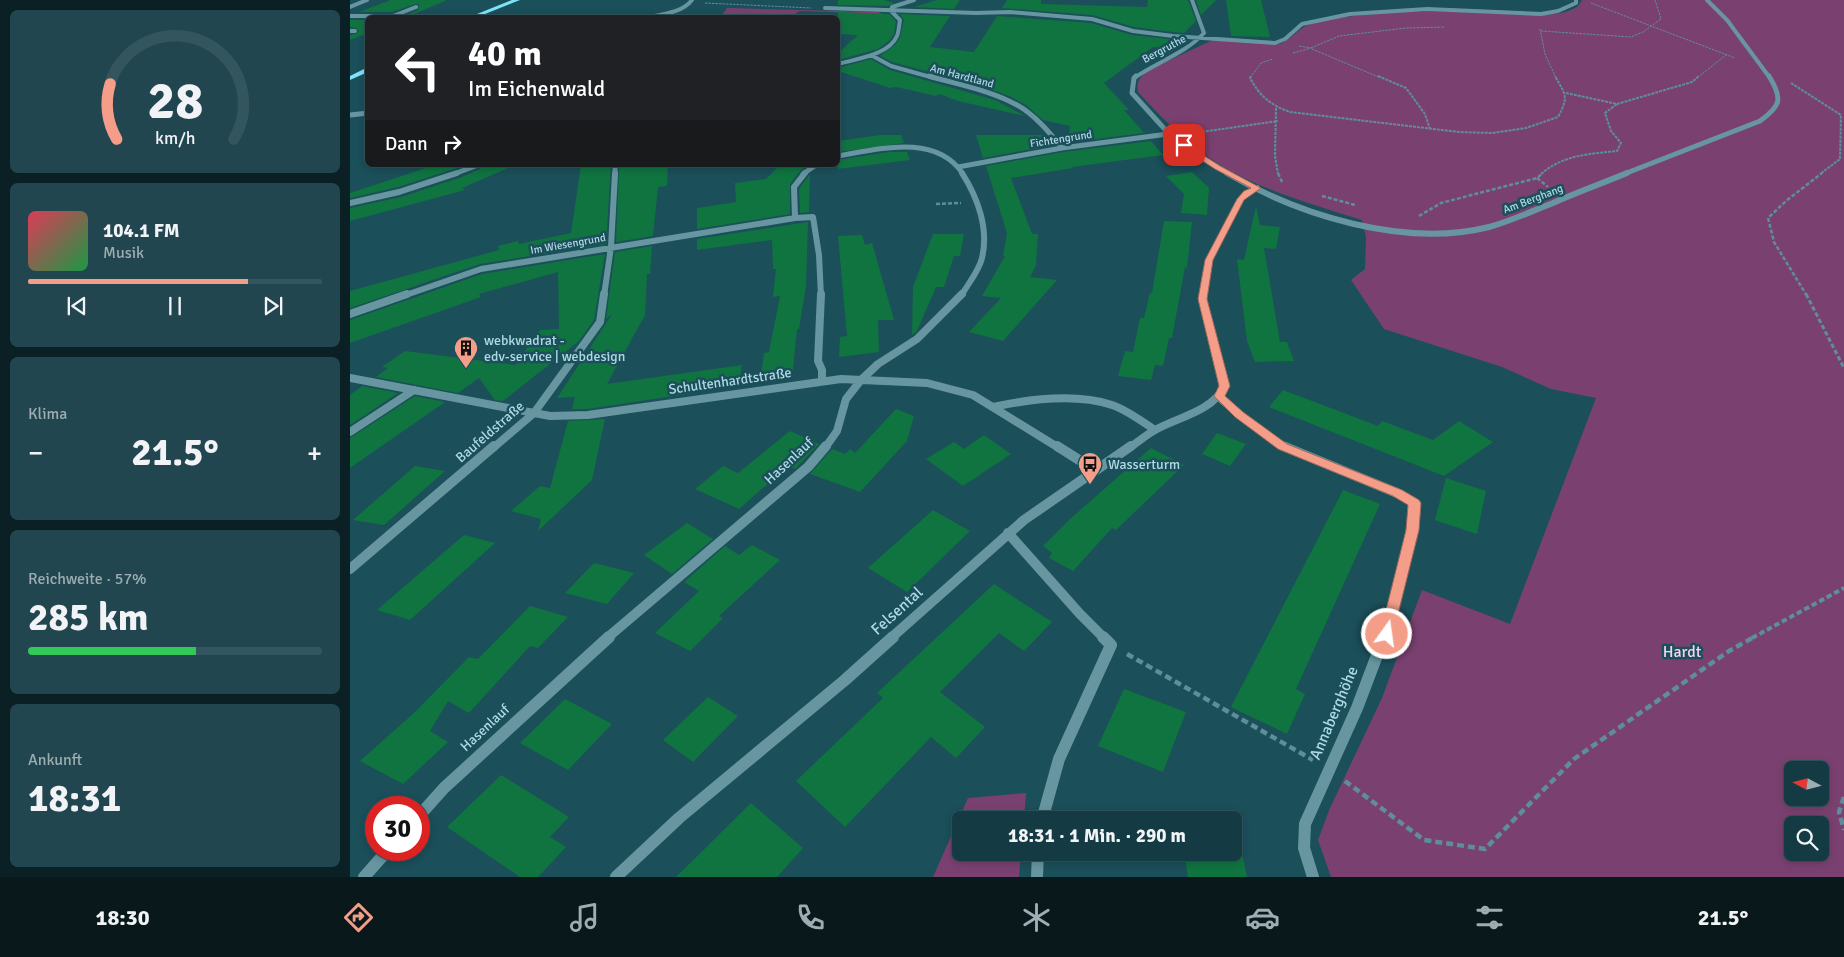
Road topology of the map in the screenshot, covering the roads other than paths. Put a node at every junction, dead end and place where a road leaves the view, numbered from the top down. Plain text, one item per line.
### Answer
1 (367, 0) edge
2 (516, 0) edge
3 (692, 0) edge
4 (914, 0) edge
5 (1192, 0) edge
6 (1576, 0) edge
7 (1707, 0) edge
8 (350, 7) edge
9 (416, 7) dead end
10 (824, 8) road end
11 (891, 11) junction
12 (396, 15) edge
13 (477, 15) edge
14 (655, 15) edge
15 (350, 16) edge
16 (365, 16) edge
17 (1200, 38) junction
18 (871, 54) junction
19 (840, 63) edge
20 (365, 71) edge
21 (350, 78) edge
22 (365, 113) edge
23 (350, 115) edge
24 (1170, 135) junction
25 (1062, 148) junction
26 (840, 156) edge
27 (473, 167) edge
28 (614, 167) edge
29 (813, 167) edge
30 (958, 167) junction
31 (1257, 188) junction
32 (350, 203) edge
33 (795, 218) junction
34 (611, 247) junction
35 (350, 314) edge
36 (350, 378) edge
37 (861, 380) junction
38 (822, 381) junction
39 (414, 390) junction
40 (1219, 396) junction
41 (993, 407) junction
42 (534, 413) junction
43 (1155, 430) junction
44 (350, 432) edge
45 (1095, 470) junction
46 (1008, 533) junction
47 (350, 569) edge
48 (430, 804) edge
49 (1044, 811) edge
50 (378, 861) edge
51 (1038, 861) edge
52 (364, 877) edge
53 (616, 877) edge
54 (1038, 877) edge
55 (1313, 877) edge

1 - 8 street
2 - 13 main road
3 - 14 street
4 - 11 street
5 - 17 street, Bergruthe
6 - 17 street
7 - 31 street, Am Berghang
9 - 12 street
10 - 11 street
11 - 17 street
11 - 18 street
15 - 16 street
17 - 24 street, Bergruthe
18 - 19 street
18 - 25 street, Am Hardtland
20 - 21 main road
22 - 23 street
24 - 25 street, Fichtengrund
24 - 31 street, Am Berghang
25 - 30 street, Fichtengrund
26 - 30 street, Hasenlauf
27 - 32 street
28 - 34 street, Baufeldstraße
29 - 33 street
30 - 37 street, Hasenlauf
31 - 40 street
33 - 34 street, Im Wiesengrund
33 - 38 street
34 - 35 street, Im Wiesengrund
34 - 42 street, Baufeldstraße
36 - 39 street, Schultenhardtstraße
37 - 38 street, Schultenhardtstraße
37 - 41 street, Schultenhardtstraße
37 - 48 street, Hasenlauf
38 - 42 street, Schultenhardtstraße
39 - 42 street, Schultenhardtstraße
39 - 44 street
40 - 43 street, Felsental
40 - 55 street, Annaberghöhe
41 - 43 street
41 - 45 street, Schultenhardtstraße
42 - 47 street, Baufeldstraße
43 - 45 street, Felsental
45 - 46 street, Felsental
46 - 49 street
46 - 53 street, Felsental
50 - 52 street
51 - 54 street

